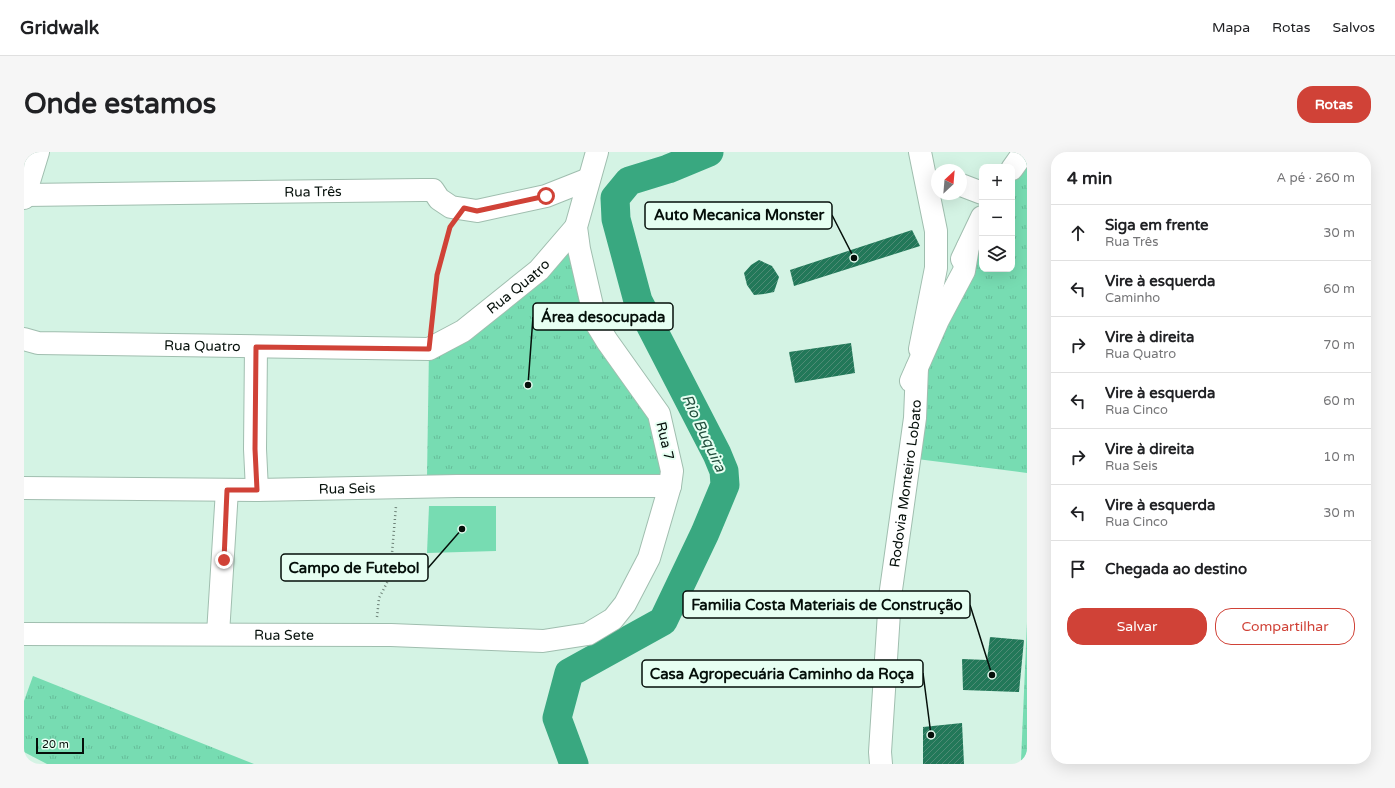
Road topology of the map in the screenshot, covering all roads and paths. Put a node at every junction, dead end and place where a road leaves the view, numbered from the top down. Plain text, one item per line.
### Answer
1 (38, 152) edge
2 (597, 152) edge
3 (1024, 152) edge
4 (920, 153) edge
5 (932, 164) edge
6 (1015, 165) edge
7 (589, 180) junction
8 (967, 187) edge
9 (979, 192) edge
10 (24, 197) edge
11 (464, 208) junction
12 (979, 223) edge
13 (576, 227) junction
14 (24, 339) edge
15 (256, 347) junction
16 (429, 349) junction
17 (917, 368) junction
18 (670, 486) junction
19 (398, 487) junction
20 (24, 488) edge
21 (227, 490) junction
22 (257, 490) junction
23 (24, 634) edge
24 (218, 634) junction
25 (375, 635) junction
26 (543, 641) joint
27 (881, 764) edge

1 - 10 street
2 - 7 street, Rua 7
3 - 6 street
4 - 5 street
4 - 17 street
7 - 11 street, Rua Três
7 - 13 street, Rua 7
8 - 9 street
10 - 11 street, Rua Três
11 - 16 path
12 - 17 street, Rodovia Monteiro Lobato
13 - 16 street, Rua Quatro
13 - 18 street, Rua 7
14 - 15 street, Rua Quatro
15 - 16 street, Rua Quatro
15 - 22 street
17 - 27 street, Rodovia Monteiro Lobato
18 - 19 street, Rua Seis
18 - 26 street, Rua 7
19 - 22 street, Rua Seis
19 - 25 path
20 - 21 street, Rua Seis
21 - 22 street, Rua Seis
21 - 24 street
23 - 24 street, Rua Sete
24 - 25 street, Rua Sete
25 - 26 street, Rua Sete

